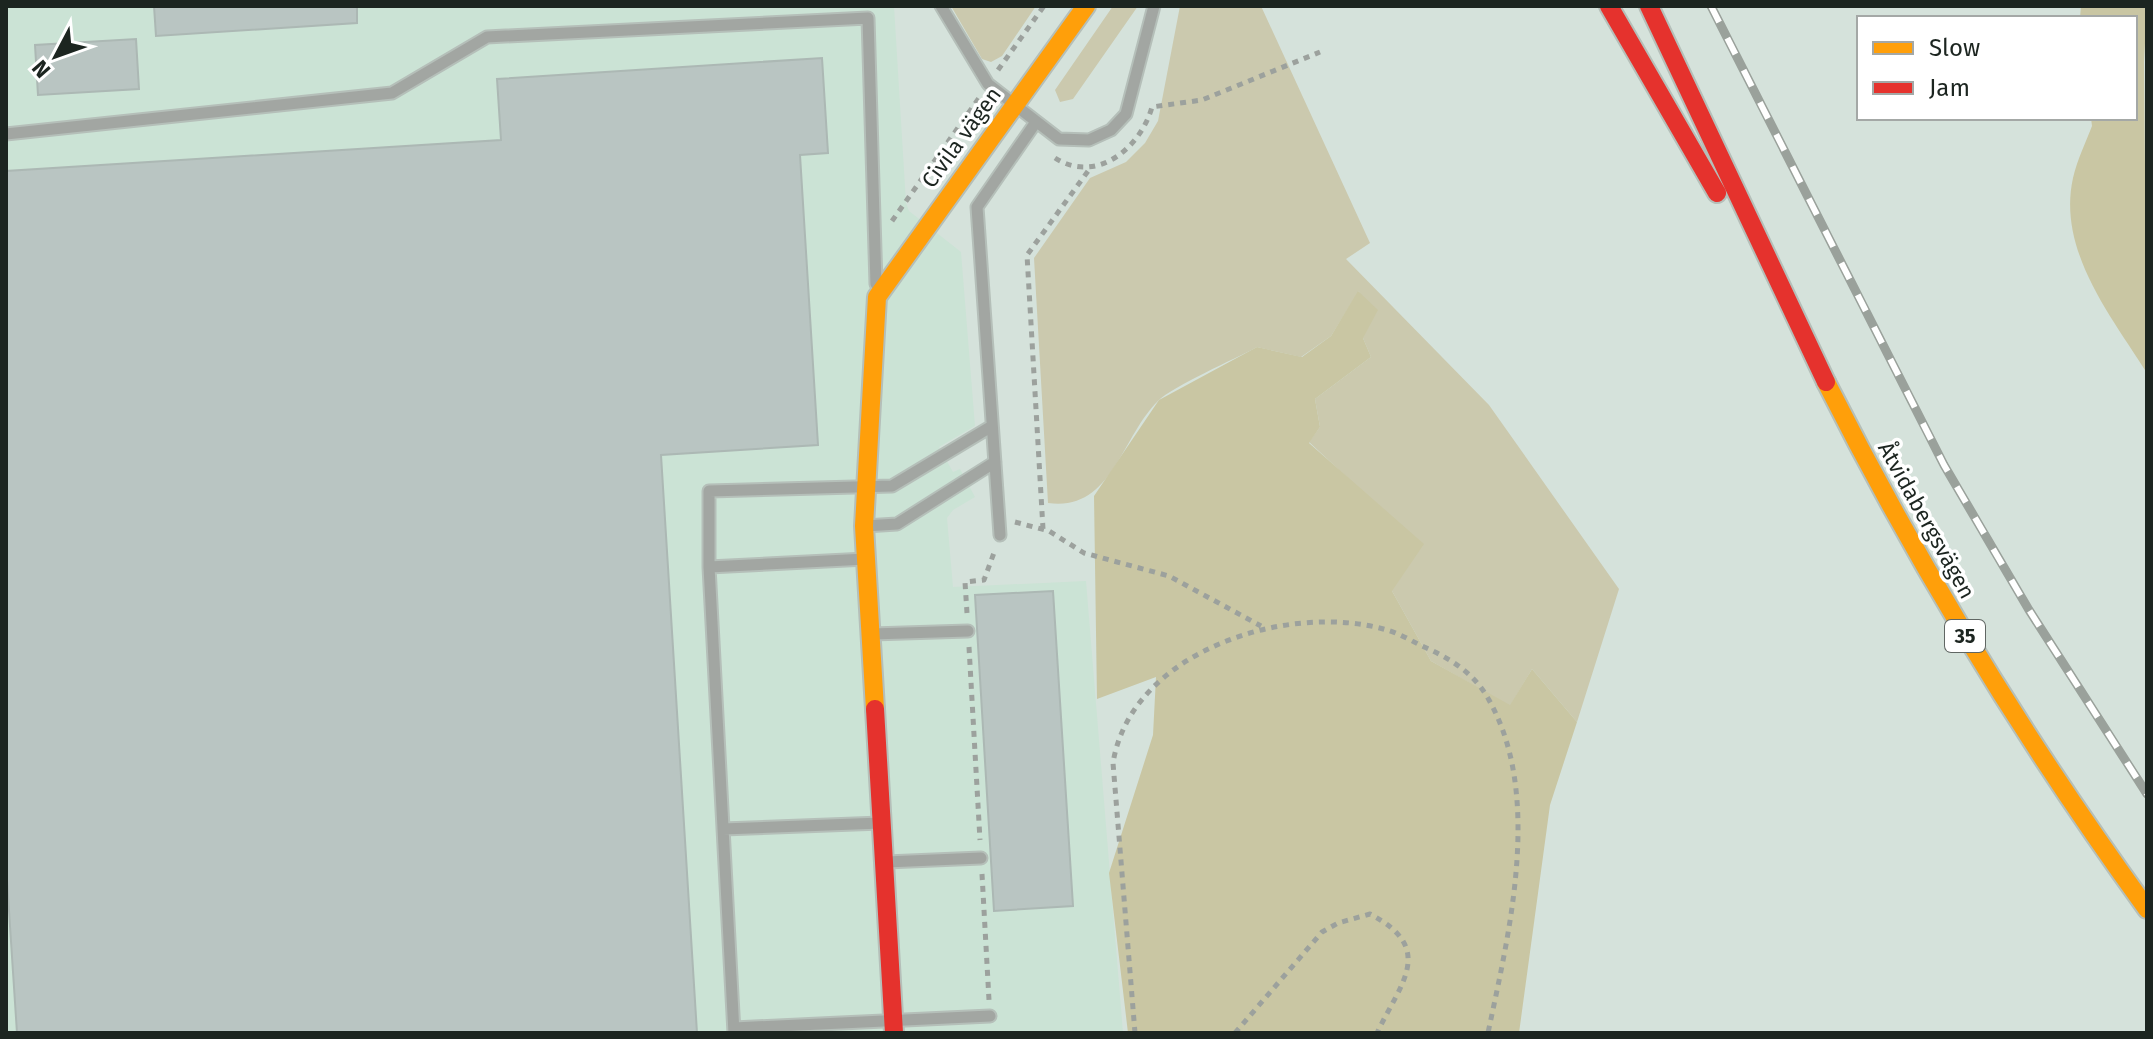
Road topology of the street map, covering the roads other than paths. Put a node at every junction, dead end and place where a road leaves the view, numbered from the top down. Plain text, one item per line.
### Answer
1 (941, 6) edge
2 (1086, 6) edge
3 (1154, 6) edge
4 (1609, 6) edge
5 (1649, 6) edge
6 (1013, 105) junction
7 (1036, 122) junction
8 (6, 134) edge
9 (877, 297) junction
10 (1809, 349) junction
11 (992, 426) junction
12 (995, 462) junction
13 (866, 488) junction
14 (864, 526) junction
15 (1000, 535) road end
16 (866, 559) junction
17 (709, 567) junction
18 (968, 631) road end
19 (870, 634) junction
20 (881, 823) junction
21 (723, 829) junction
22 (981, 858) road end
23 (884, 862) junction
24 (2147, 909) edge
25 (990, 1016) road end
26 (894, 1026) edge
27 (734, 1030) edge

1 - 6 lane
2 - 6 main road, Civila vägen
3 - 7 lane
4 - 10 main road, Åtvidabergsvägen / 35
5 - 10 main road, Åtvidabergsvägen / 35
6 - 7 lane
6 - 9 main road, Civila vägen
7 - 11 lane
8 - 9 lane
9 - 13 main road
10 - 24 main road, Åtvidabergsvägen / 35
11 - 12 lane
11 - 13 lane
12 - 14 lane
12 - 15 lane
13 - 14 main road
13 - 17 lane
14 - 16 main road
16 - 17 lane
16 - 19 main road
17 - 21 lane
18 - 19 lane
19 - 20 main road
20 - 21 lane
20 - 23 main road
21 - 27 lane
22 - 23 lane
23 - 26 main road
25 - 26 lane
26 - 27 lane

